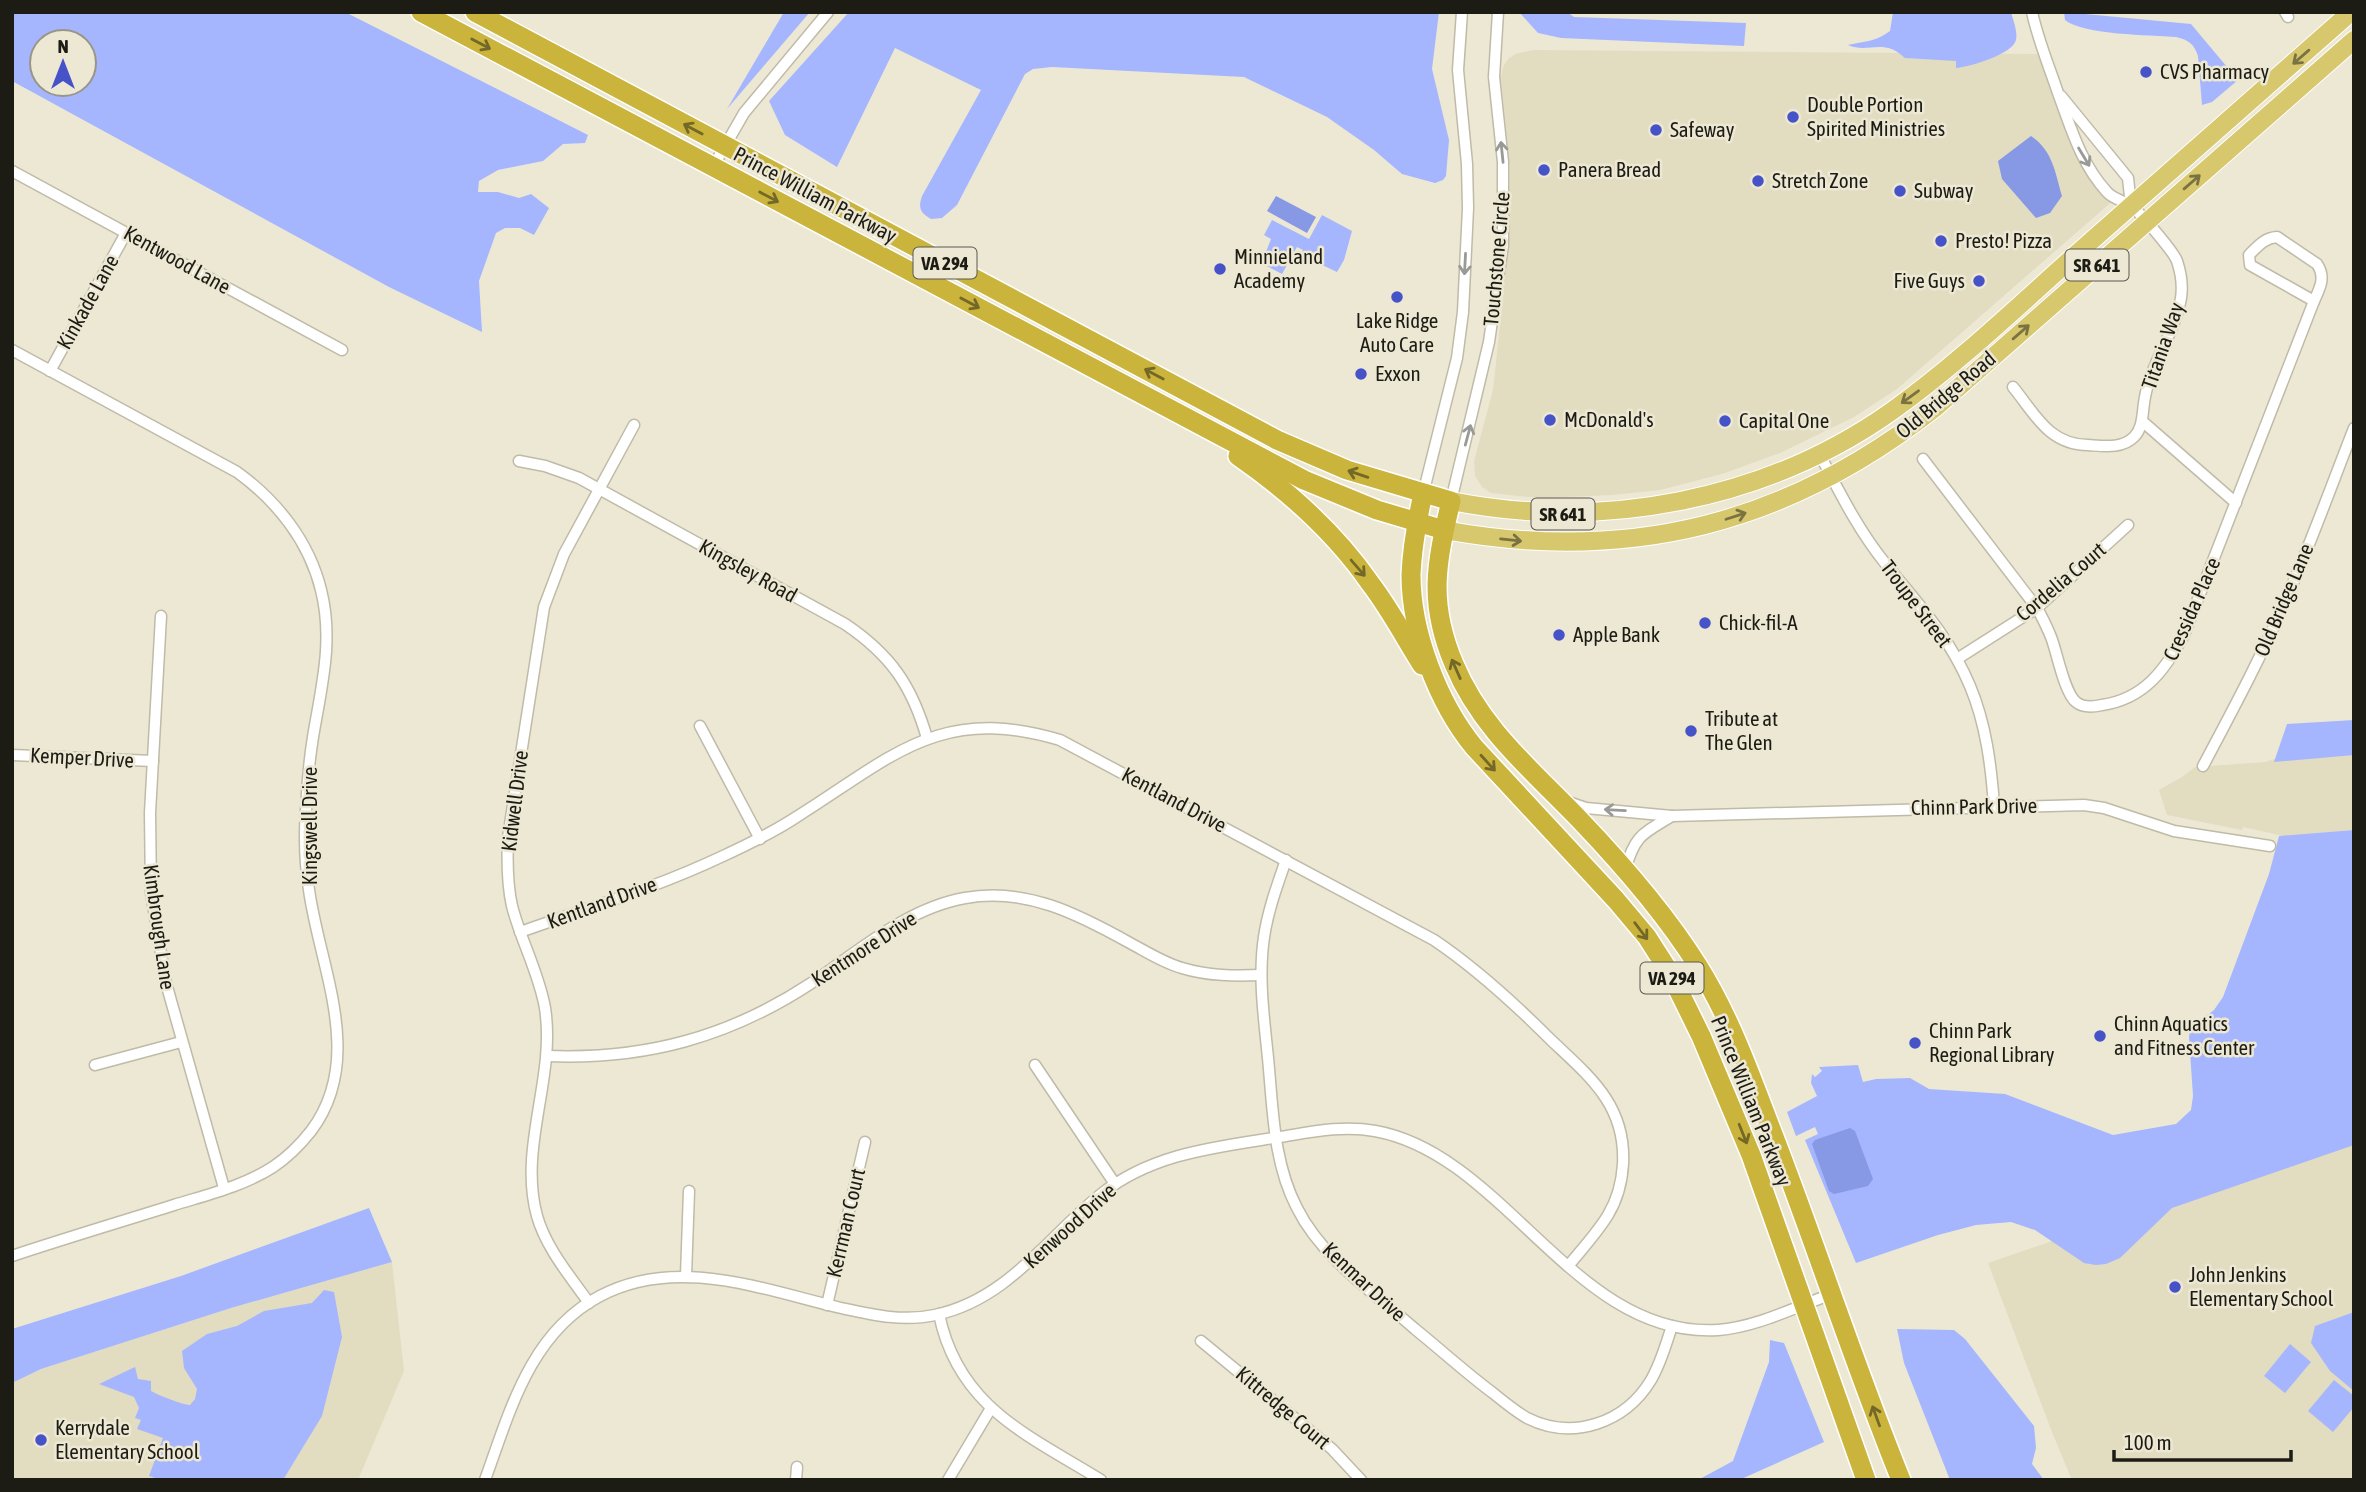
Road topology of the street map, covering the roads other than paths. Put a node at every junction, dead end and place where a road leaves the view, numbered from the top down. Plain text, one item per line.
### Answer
1 (421, 12) edge
2 (475, 12) edge
3 (828, 12) edge
4 (1462, 12) edge
5 (1498, 12) edge
6 (2032, 12) edge
7 (2351, 12) edge
8 (2354, 40) edge
9 (2059, 94) junction
10 (725, 146) junction
11 (713, 167) junction
12 (12, 171) edge
13 (2131, 205) junction
14 (2146, 222) junction
15 (127, 233) junction
16 (2314, 301) junction
17 (12, 350) edge
18 (342, 350) dead end
19 (50, 371) junction
20 (2013, 387) dead end
21 (1177, 413) junction
22 (2142, 421) junction
23 (634, 425) dead end
24 (2354, 428) edge
25 (1819, 453) junction
26 (1923, 459) dead end
27 (519, 461) dead end
28 (1832, 477) junction
29 (601, 490) junction
30 (1423, 494) junction
31 (1451, 501) junction
32 (2236, 503) junction
33 (1417, 523) junction
34 (2128, 525) dead end
35 (1444, 530) junction
36 (2037, 608) junction
37 (161, 616) dead end
38 (1957, 659) junction
39 (1447, 708) junction
40 (700, 726) dead end
41 (927, 738) junction
42 (12, 755) edge
43 (153, 761) junction
44 (2203, 766) dead end
45 (1559, 799) junction
46 (1994, 806) junction
47 (1672, 816) junction
48 (760, 839) junction
49 (2270, 846) dead end
50 (1286, 860) junction
51 (1625, 870) junction
52 (520, 932) junction
53 (1261, 975) junction
54 (181, 1042) junction
55 (547, 1056) junction
56 (95, 1065) dead end
57 (1035, 1065) dead end
58 (1275, 1138) junction
59 (865, 1142) dead end
60 (1115, 1184) junction
61 (223, 1188) junction
62 (689, 1191) dead end
63 (12, 1256) edge
64 (1569, 1265) junction
65 (686, 1276) junction
66 (1832, 1294) junction
67 (590, 1303) junction
68 (1805, 1304) junction
69 (827, 1305) junction
70 (939, 1314) junction
71 (1672, 1326) junction
72 (1201, 1341) dead end
73 (990, 1408) junction
74 (797, 1467) dead end
75 (485, 1480) edge
76 (796, 1480) edge
77 (948, 1480) edge
78 (1101, 1480) edge
79 (1361, 1480) edge
80 (1866, 1480) edge
81 (1900, 1480) edge

1 -> 11 highway, Prince William Parkway / VA 294
10 -> 2 highway, Prince William Parkway / VA 294
3 - 10 street
4 -> 30 street, Touchstone Circle
31 -> 5 street, Touchstone Circle
6 - 9 street
7 -> 13 main road, Old Bridge Road / SR 641
14 -> 8 main road, Old Bridge Road / SR 641
9 - 13 street
9 -> 13 street
10 - 11 street
30 -> 10 highway, Prince William Parkway / VA 294
11 -> 21 highway, Prince William Parkway / VA 294
12 - 15 street, Kentwood Lane
13 - 14 street, Titania Way
13 -> 25 main road, Old Bridge Road / SR 641
14 - 22 street, Titania Way
28 -> 14 main road, Old Bridge Road / SR 641
15 - 18 street, Kentwood Lane
15 - 19 street, Kinkade Lane
16 - 16 street, Cressida Place
16 - 32 street, Cressida Place
17 - 19 street, Kingswell Drive
19 - 61 street, Kingswell Drive
20 - 22 street
21 - 33 highway, Prince William Parkway
21 -> 39 highway, VA 294
22 - 32 street
23 - 29 street, Kidwell Drive
24 - 44 street, Old Bridge Lane
25 - 28 street, Troupe Street
25 - 31 main road, Old Bridge Road / SR 641
26 - 36 street, Cressida Place
27 - 29 street, Kingsley Road
35 -> 28 main road, Old Bridge Road / SR 641
28 - 38 street, Troupe Street
29 - 41 street, Kingsley Road
29 - 52 street, Kidwell Drive
30 - 31 highway, Prince William Parkway / VA 294
30 - 33 highway, Prince William Parkway
31 - 35 highway, Prince William Parkway / VA 294
32 - 36 street, Cressida Place
33 - 35 highway, Prince William Parkway
33 - 39 highway, Prince William Parkway
34 - 36 street, Cordelia Court
45 -> 35 highway, Prince William Parkway / VA 294
36 - 38 street, Cordelia Court
37 - 43 street, Kimbrough Lane
38 - 46 street, Troupe Street
39 -> 68 highway, Prince William Parkway / VA 294
40 - 48 street
41 - 48 street, Kentland Drive
41 - 50 street, Kentland Drive
42 - 43 street, Kemper Drive
43 - 54 street, Kimbrough Lane
47 -> 45 street, Chinn Park Drive
45 - 51 highway, Prince William Parkway / VA 294
46 - 47 street, Chinn Park Drive
46 - 49 street, Chinn Park Drive
47 - 51 street
48 - 52 street, Kentland Drive
50 - 53 street, Kenmar Drive
50 - 64 street, Kentland Drive
51 - 66 highway, Prince William Parkway / VA 294
52 - 55 street, Kidwell Drive
53 - 55 street, Kentmore Drive
53 - 58 street, Kenmar Drive
54 - 56 street
54 - 61 street, Kimbrough Lane
55 - 67 street, Kidwell Drive
57 - 60 street
58 - 60 street, Kenwood Drive
58 - 64 street, Kenwood Drive
58 - 71 street, Kenmar Drive
59 - 69 street, Kerrman Court
60 - 70 street, Kenwood Drive
61 - 63 street, Kingswell Drive
62 - 65 street
64 - 71 street, Kenwood Drive
65 - 67 street, Kenwood Drive
65 - 69 street, Kenwood Drive
66 - 68 street, Kenwood Drive
81 -> 66 highway, Prince William Parkway / VA 294
67 - 75 street, Kenwood Drive
68 - 71 street, Kenwood Drive
68 - 80 highway, Prince William Parkway / VA 294
69 - 70 street, Kenwood Drive
70 - 73 street
72 - 79 street, Kittredge Court
73 - 77 street
73 - 78 street
74 - 76 street

